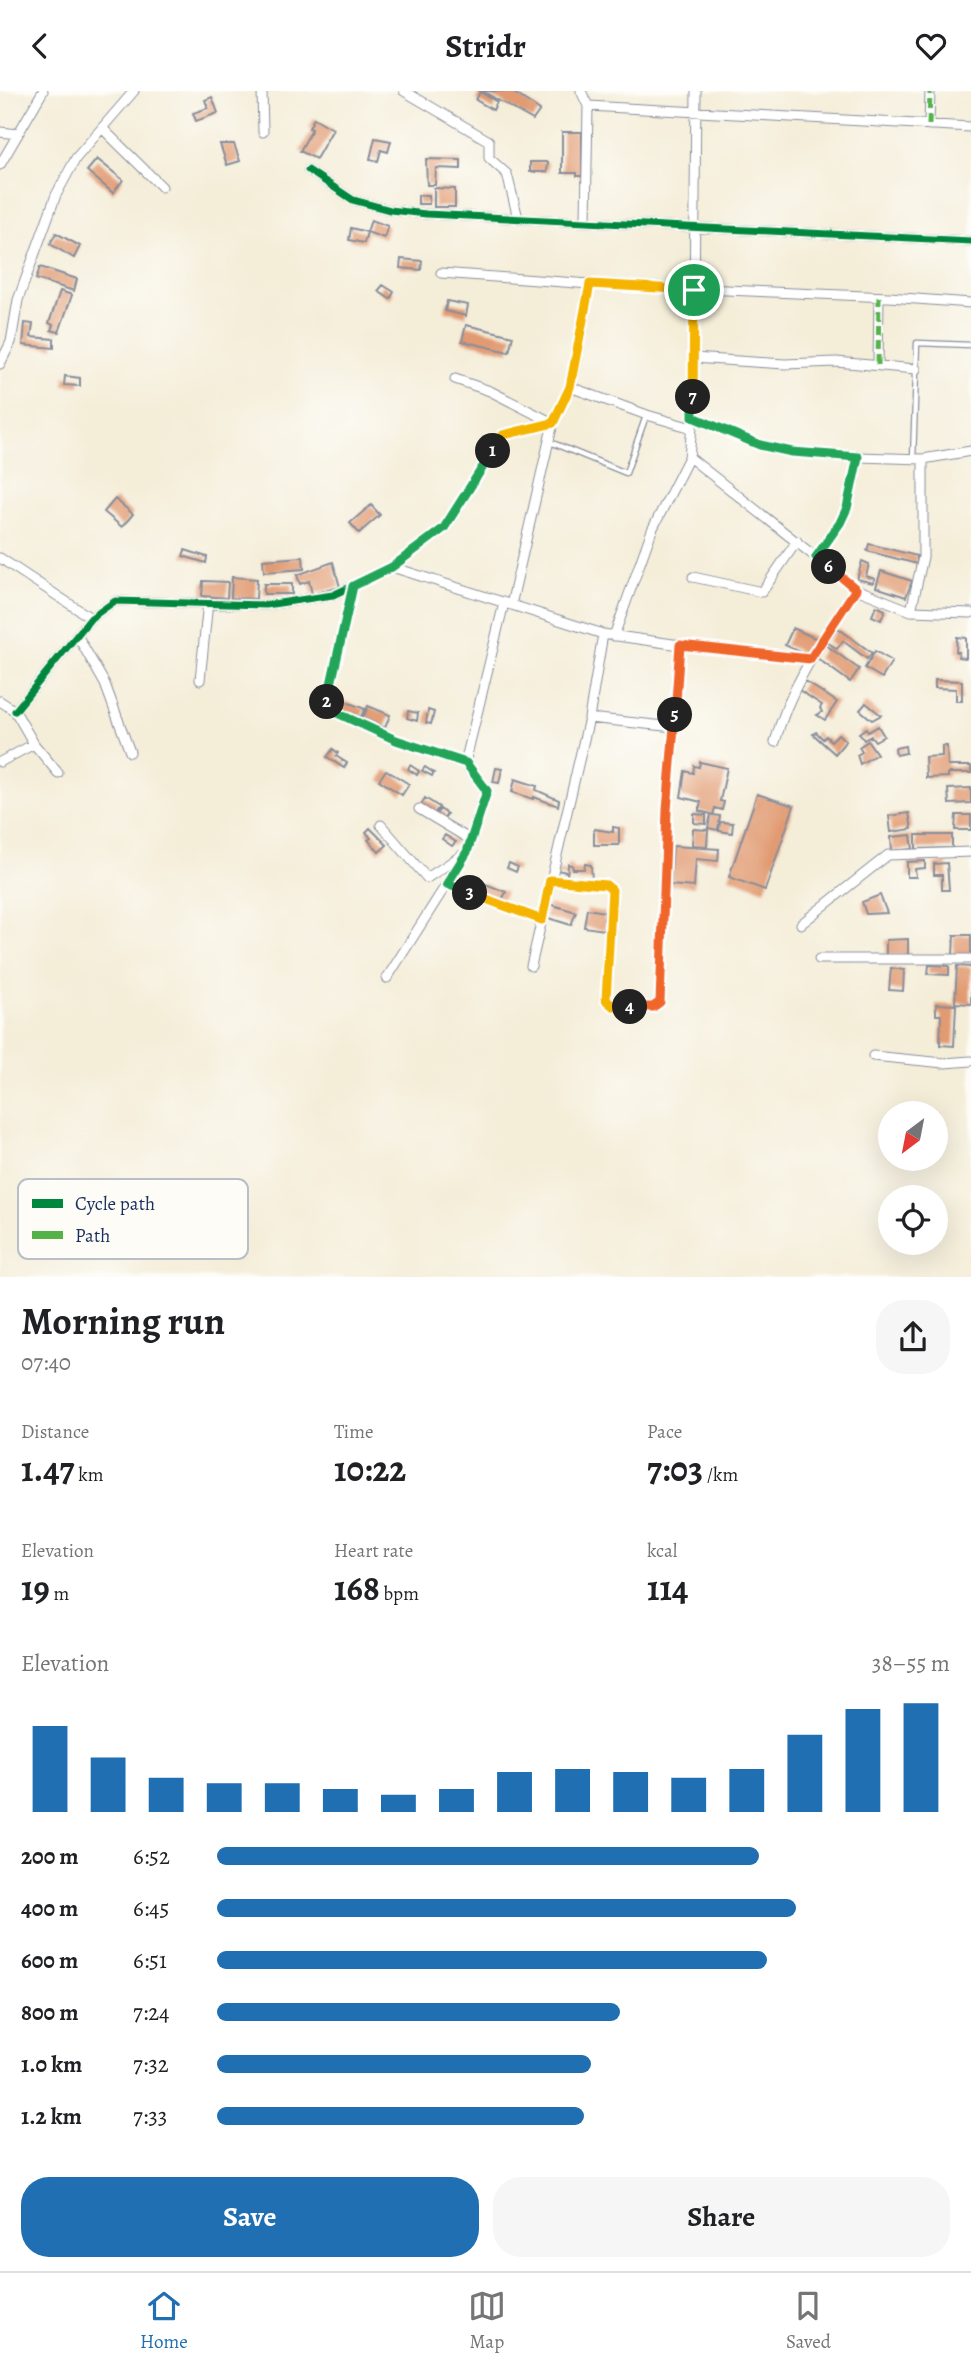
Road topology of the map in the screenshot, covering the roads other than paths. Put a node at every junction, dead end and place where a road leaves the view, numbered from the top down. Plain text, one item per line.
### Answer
1 (43, 91) edge
2 (134, 91) edge
3 (262, 91) edge
4 (404, 91) edge
5 (581, 91) edge
6 (696, 91) edge
7 (930, 91) edge
8 (588, 106) junction
9 (695, 113) junction
10 (929, 125) junction
11 (971, 127) edge
12 (102, 128) junction
13 (0, 132) edge
14 (263, 132) dead end
15 (18, 134) junction
16 (0, 165) edge
17 (309, 170) dead end
18 (162, 187) dead end
19 (518, 218) junction
20 (586, 221) junction
21 (694, 228) junction
22 (971, 241) edge
23 (441, 273) dead end
24 (590, 284) junction
25 (694, 290) junction
26 (879, 297) junction
27 (971, 303) edge
28 (971, 345) edge
29 (693, 358) junction
30 (0, 364) edge
31 (878, 365) junction
32 (916, 369) junction
33 (455, 379) dead end
34 (570, 387) junction
35 (647, 415) junction
36 (693, 417) junction
37 (553, 423) junction
38 (692, 428) junction
39 (549, 442) junction
40 (971, 451) edge
41 (689, 457) junction
42 (858, 457) junction
43 (918, 459) junction
44 (797, 541) junction
45 (816, 557) junction
46 (0, 558) edge
47 (392, 567) junction
48 (693, 577) dead end
49 (353, 586) junction
50 (856, 589) junction
51 (208, 602) junction
52 (508, 604) junction
53 (911, 611) junction
54 (971, 613) edge
55 (91, 618) junction
56 (77, 635) junction
57 (608, 635) junction
58 (680, 645) junction
59 (810, 659) junction
60 (200, 680) dead end
61 (0, 701) edge
62 (15, 711) junction
63 (589, 718) junction
64 (674, 727) junction
65 (775, 742) dead end
66 (34, 744) junction
67 (130, 752) dead end
68 (0, 762) edge
69 (466, 763) junction
70 (58, 773) dead end
71 (419, 809) dead end
72 (381, 825) dead end
73 (471, 840) junction
74 (467, 852) junction
75 (971, 852) edge
76 (550, 880) junction
77 (447, 884) junction
78 (542, 920) junction
79 (801, 925) dead end
80 (820, 959) dead end
81 (971, 959) edge
82 (531, 966) dead end
83 (387, 978) dead end
84 (873, 1056) dead end
85 (971, 1061) edge

1 - 15 street
2 - 12 street
3 - 14 street
4 - 19 street
5 - 8 street
6 - 9 street
7 - 10 street
8 - 9 street
8 - 20 street
9 - 10 street
9 - 21 street
10 - 11 street
12 - 18 street
12 - 30 street
13 - 15 street
15 - 16 street
17 - 19 street
19 - 20 street
20 - 21 street
21 - 22 street
21 - 25 street
23 - 24 street
24 - 25 street
24 - 34 street
25 - 26 street
25 - 29 street
26 - 27 street
26 - 31 street
28 - 32 lane
29 - 31 street
29 - 36 street
31 - 32 street
32 - 43 lane
33 - 37 street
34 - 35 street
34 - 37 street
35 - 38 street
35 - 39 lane
36 - 38 street
36 - 42 street
37 - 39 street
37 - 47 street
38 - 41 street
39 - 52 street
40 - 43 street
41 - 44 street
41 - 57 street
42 - 43 street
42 - 45 lane
43 - 53 street
44 - 45 street
44 - 48 street
45 - 50 street
46 - 55 street
47 - 49 street
47 - 52 street
49 - 51 street
49 - 69 street
50 - 53 street
50 - 59 street
51 - 55 street
51 - 60 street
52 - 57 street
52 - 69 street
53 - 54 street
55 - 56 street
56 - 62 street
56 - 67 street
57 - 58 street
57 - 63 street
58 - 59 street
58 - 64 street
59 - 65 street
61 - 62 street
62 - 66 street
63 - 64 street
63 - 76 street
64 - 76 street
66 - 68 street
66 - 70 street
69 - 73 street
71 - 73 street
72 - 74 street
73 - 74 street
74 - 77 street
75 - 79 street
76 - 78 street
77 - 78 street
77 - 83 street
78 - 82 street
80 - 81 street
84 - 85 street

